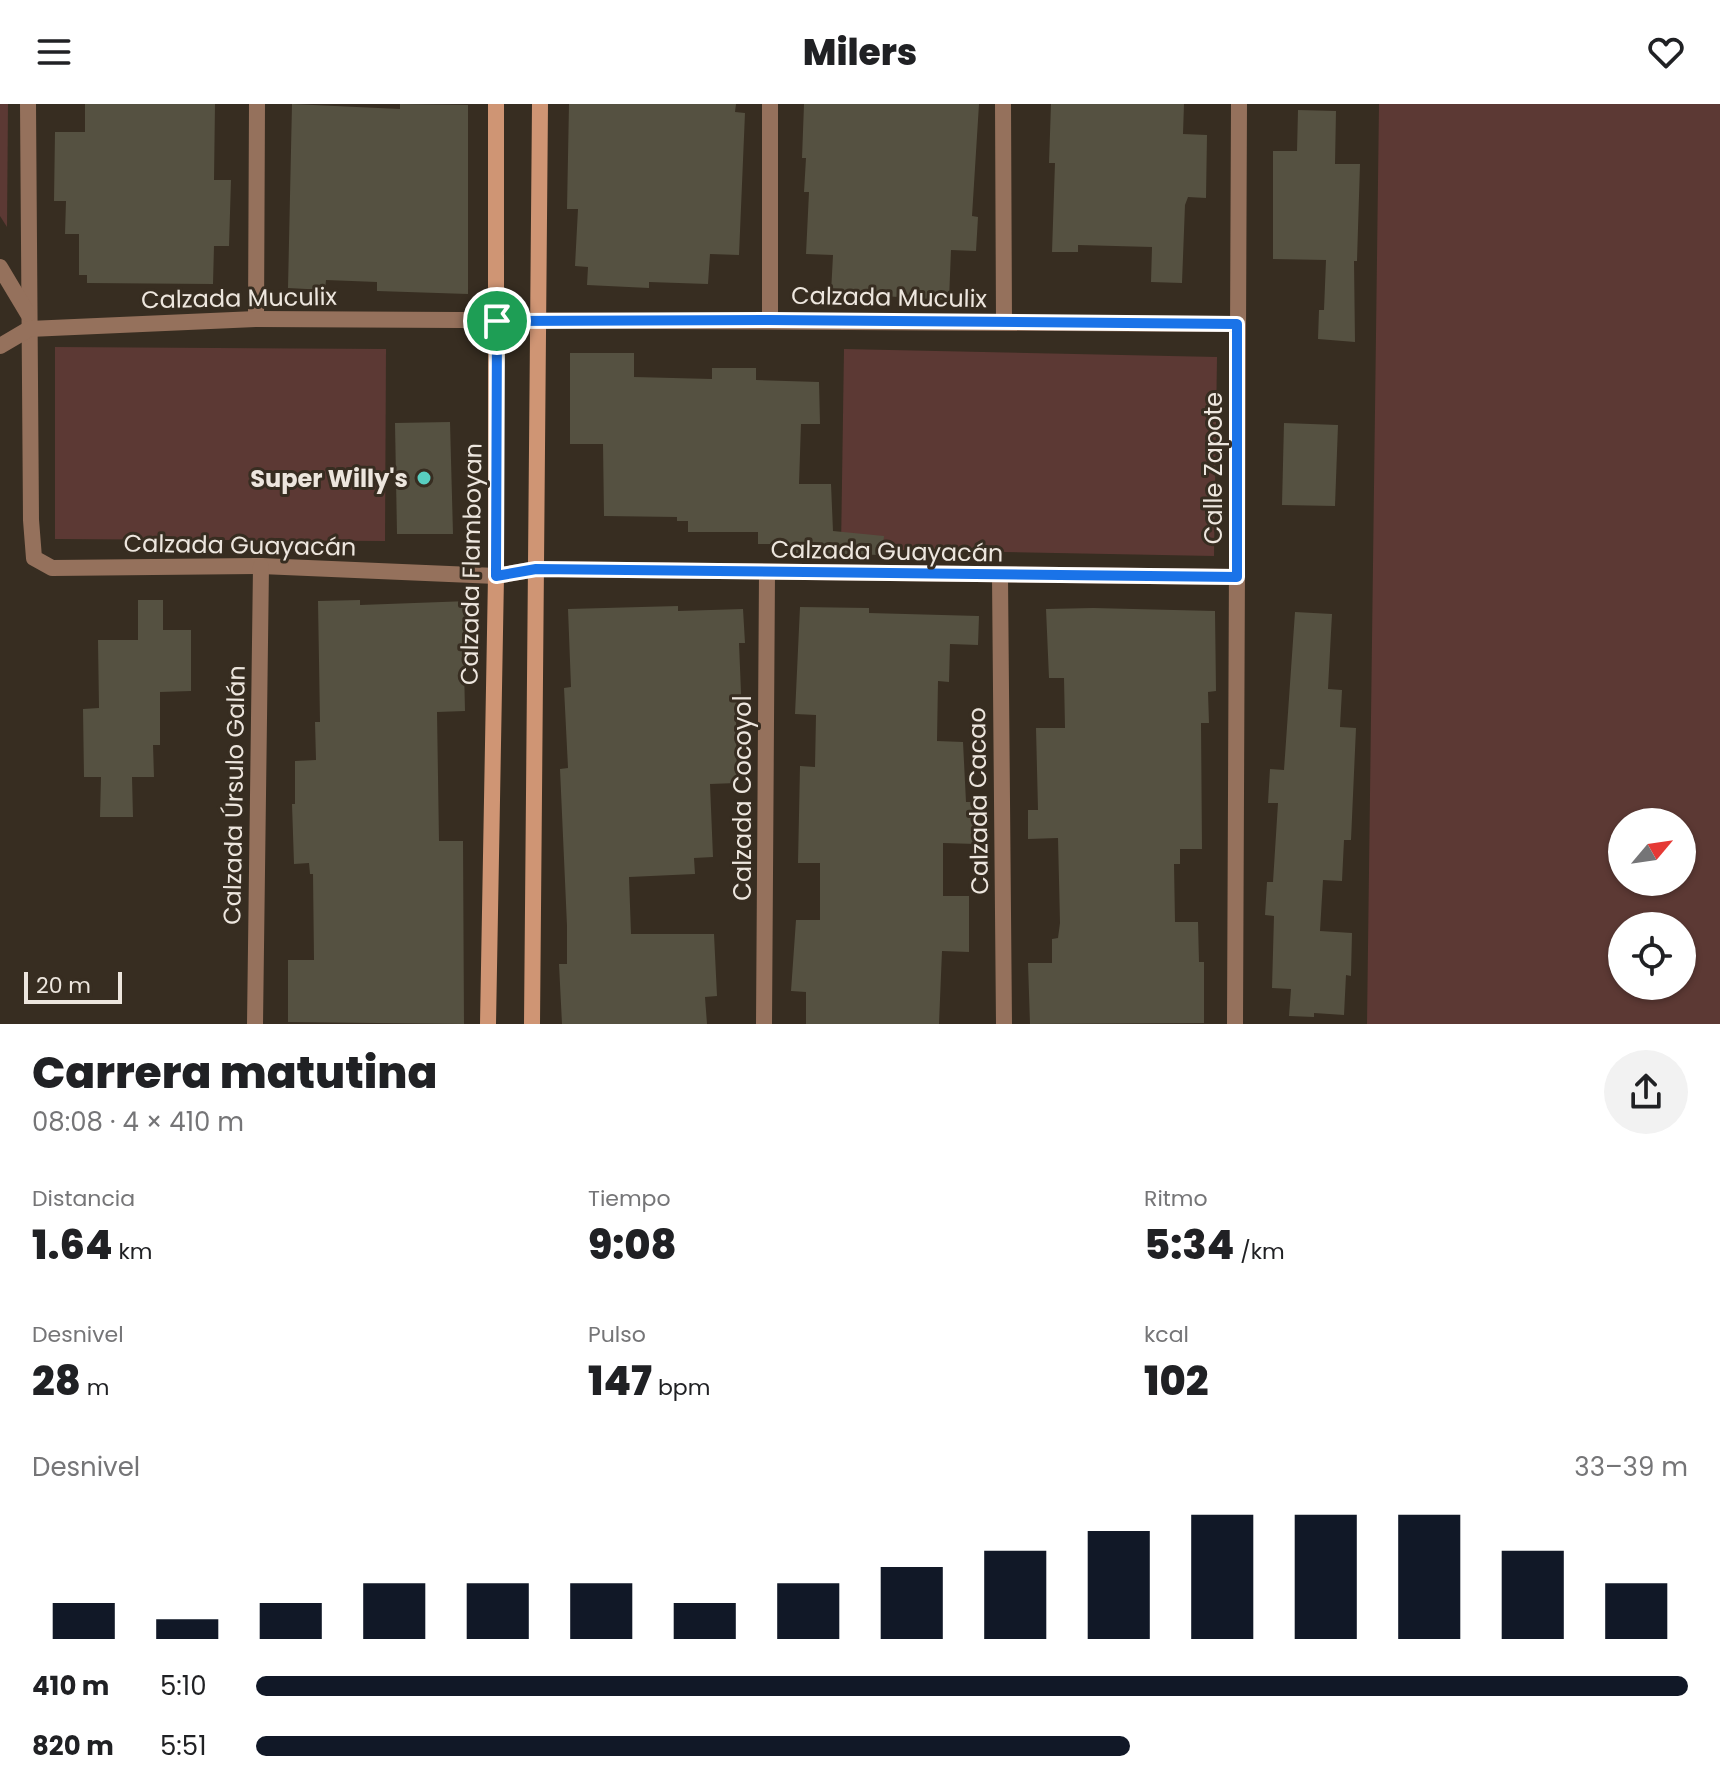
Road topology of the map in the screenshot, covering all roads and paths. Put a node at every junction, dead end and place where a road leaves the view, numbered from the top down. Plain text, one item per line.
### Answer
1 (28, 104) edge
2 (257, 104) edge
3 (496, 104) edge
4 (540, 104) edge
5 (770, 104) edge
6 (1003, 104) edge
7 (1239, 104) edge
8 (0, 267) edge
9 (256, 319) junction
10 (770, 320) junction
11 (497, 321) junction
12 (540, 321) junction
13 (29, 322) junction
14 (1004, 322) junction
15 (1237, 324) junction
16 (0, 346) edge
17 (261, 566) junction
18 (536, 569) junction
19 (767, 573) junction
20 (496, 576) junction
21 (1000, 577) junction
22 (1237, 577) junction
23 (255, 1024) edge
24 (488, 1024) edge
25 (532, 1024) edge
26 (764, 1024) edge
27 (1004, 1024) edge
28 (1235, 1024) edge

1 - 13 street
2 - 9 street
3 - 11 main road, Calzada Flamboyan
4 - 12 main road
5 - 10 street
6 - 14 street
7 - 15 street, Calle Zapote
8 - 13 street
9 - 11 street, Calzada Muculix
9 - 13 street, Calzada Muculix
10 - 12 street, Calzada Muculix
10 - 14 street, Calzada Muculix
11 - 12 street, Calzada Muculix
11 - 20 main road, Calzada Flamboyan
12 - 18 main road
13 - 16 street
13 - 17 street, Calzada Guayacán
14 - 15 street, Calzada Muculix
15 - 22 street, Calle Zapote
17 - 20 street, Calzada Guayacán
17 - 23 street, Calzada Úrsulo Galán
18 - 19 street, Calzada Guayacán
18 - 20 street, Calzada Guayacán
18 - 25 main road
19 - 21 street, Calzada Guayacán
19 - 26 street, Calzada Cocoyol
20 - 24 main road, Calzada Flamboyan
21 - 22 street, Calzada Guayacán
21 - 27 street, Calzada Cacao
22 - 28 street, Calle Zapote

